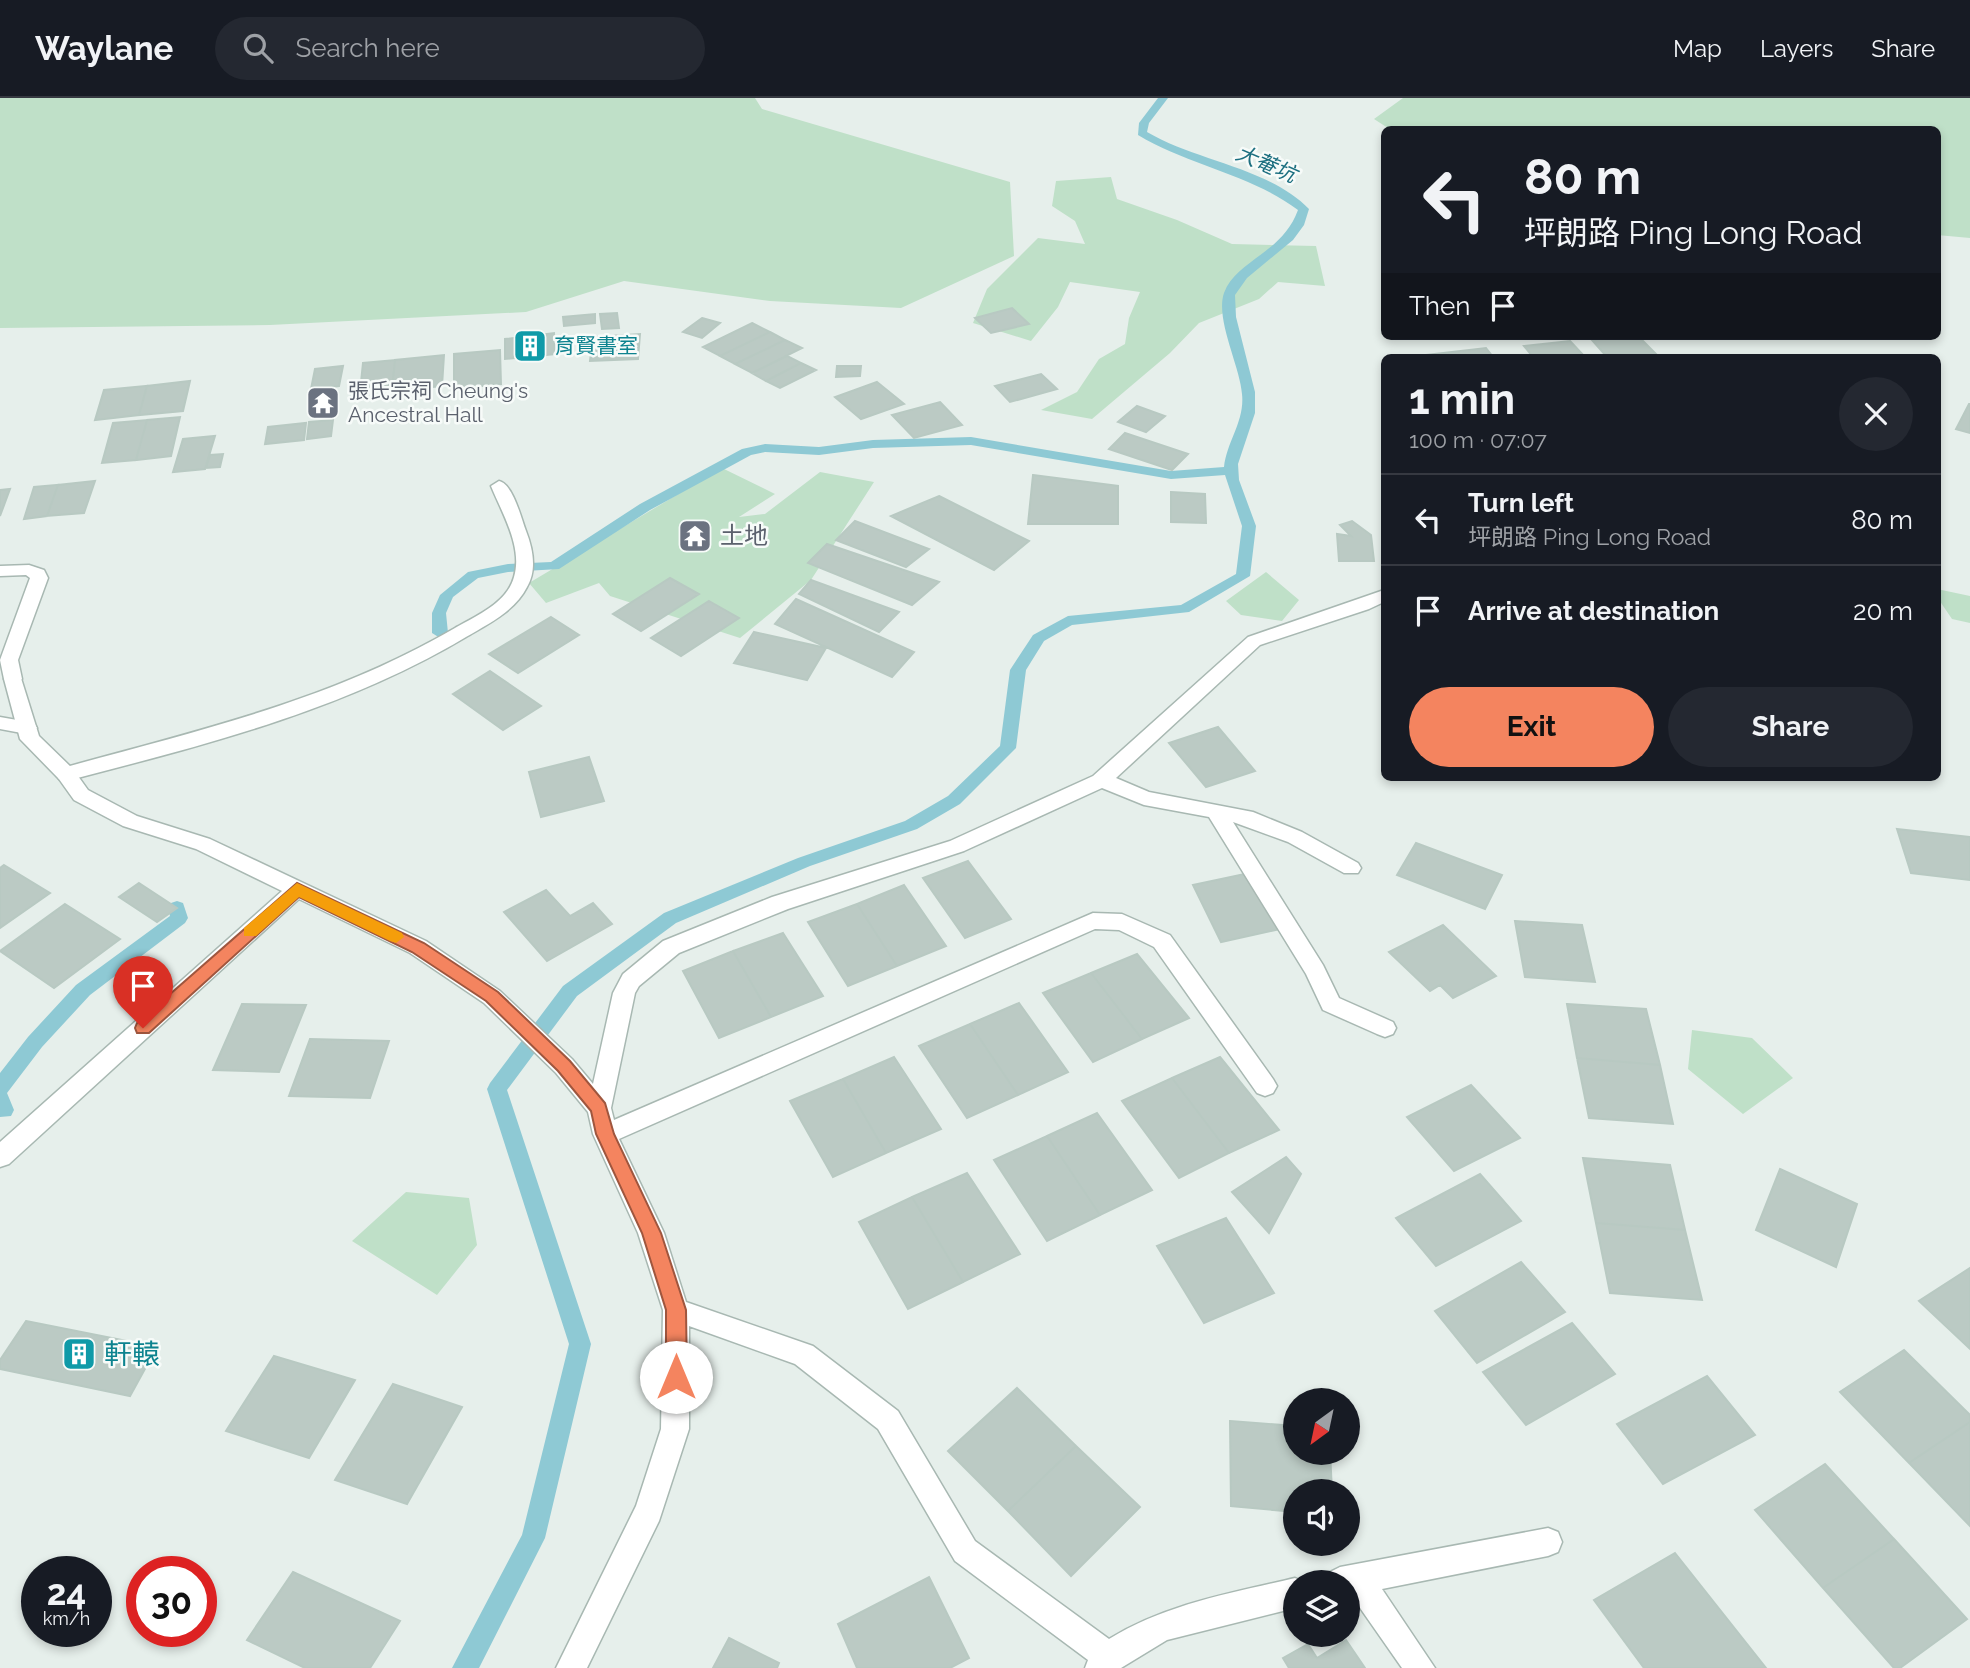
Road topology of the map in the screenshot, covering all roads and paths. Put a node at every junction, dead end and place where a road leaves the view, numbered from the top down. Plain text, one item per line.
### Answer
1 (499, 486) dead end
2 (0, 570) edge
3 (1381, 597) edge
4 (7, 667) edge
5 (0, 723) edge
6 (27, 728) junction
7 (66, 774) junction
8 (1100, 781) junction
9 (1215, 810) junction
10 (1352, 868) dead end
11 (297, 889) junction
12 (1385, 1028) dead end
13 (1265, 1086) dead end
14 (602, 1121) junction
15 (0, 1157) edge
16 (676, 1310) junction
17 (1548, 1542) dead end
18 (1360, 1578) edge
19 (1360, 1595) edge
20 (1283, 1596) edge
21 (1104, 1663) edge
22 (571, 1668) edge
23 (1420, 1668) edge

1 - 7 street
2 - 4 street
3 - 8 street
4 - 6 street
5 - 6 street
6 - 7 street
7 - 11 street
8 - 9 street
8 - 14 street
9 - 10 street
9 - 12 street
11 - 14 street
11 - 15 street
13 - 14 street
14 - 16 street
16 - 21 street
16 - 22 street
17 - 18 street
19 - 23 street
20 - 21 street

